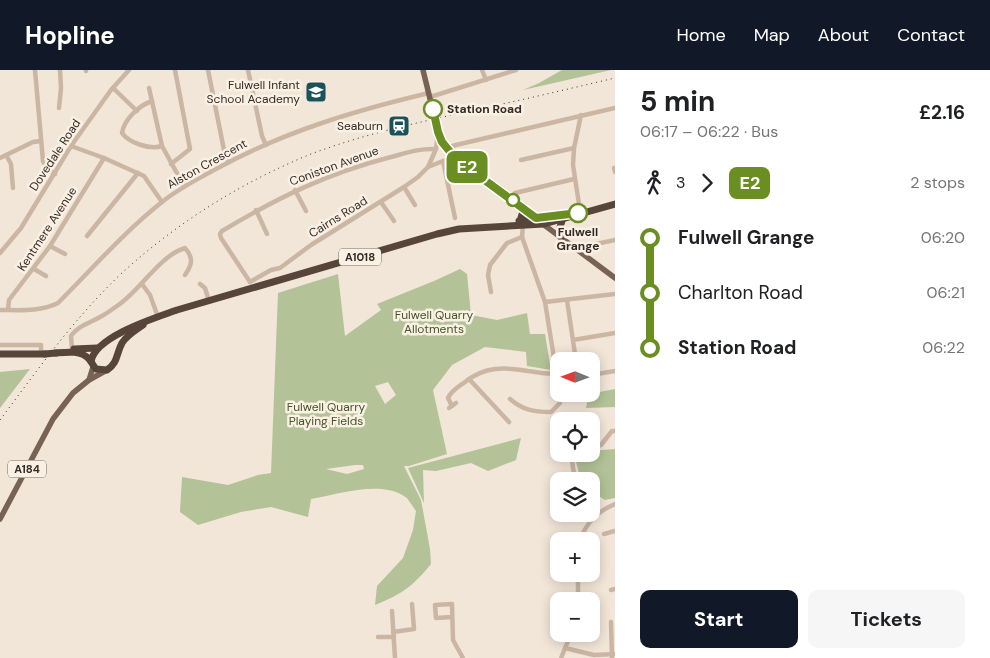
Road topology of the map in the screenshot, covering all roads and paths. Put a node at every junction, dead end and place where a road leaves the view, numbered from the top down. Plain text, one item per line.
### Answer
1 (35, 70) edge
2 (60, 70) edge
3 (129, 70) edge
4 (175, 70) edge
5 (208, 70) edge
6 (248, 70) edge
7 (425, 70) edge
8 (482, 70) edge
9 (515, 70) edge
10 (486, 80) junction
11 (113, 88) junction
12 (149, 88) dead end
13 (429, 95) junction
14 (152, 101) junction
15 (59, 108) dead end
16 (615, 108) edge
17 (136, 111) junction
18 (581, 115) junction
19 (438, 132) junction
20 (41, 141) junction
21 (266, 145) junction
22 (71, 146) junction
23 (162, 146) junction
24 (446, 148) junction
25 (574, 148) junction
26 (436, 149) junction
27 (6, 155) junction
28 (0, 158) edge
29 (104, 158) junction
30 (456, 159) junction
31 (521, 160) dead end
32 (443, 161) junction
33 (228, 162) junction
34 (171, 164) junction
35 (428, 167) junction
36 (138, 173) junction
37 (55, 174) junction
38 (574, 179) junction
39 (184, 186) junction
40 (404, 187) junction
41 (13, 188) dead end
42 (295, 190) junction
43 (510, 198) junction
44 (162, 202) junction
45 (381, 202) junction
46 (579, 204) dead end
47 (615, 204) edge
48 (415, 205) dead end
49 (524, 208) junction
50 (256, 210) junction
51 (306, 211) dead end
52 (578, 213) junction
53 (455, 218) dead end
54 (536, 218) junction
55 (563, 218) junction
56 (394, 220) dead end
57 (522, 223) junction
58 (544, 224) junction
59 (267, 234) dead end
60 (87, 236) dead end
61 (522, 237) junction
62 (561, 237) junction
63 (615, 240) edge
64 (50, 246) junction
65 (577, 248) junction
66 (0, 253) edge
67 (65, 254) dead end
68 (34, 269) junction
69 (264, 274) junction
70 (185, 275) dead end
71 (46, 276) dead end
72 (614, 276) edge
73 (142, 284) junction
74 (200, 284) dead end
75 (265, 284) junction
76 (249, 286) junction
77 (491, 292) dead end
78 (615, 294) edge
79 (567, 300) junction
80 (209, 301) junction
81 (545, 302) junction
82 (0, 310) edge
83 (8, 310) junction
84 (158, 317) junction
85 (144, 324) junction
86 (615, 333) edge
87 (573, 340) junction
88 (105, 342) junction
89 (0, 345) edge
90 (97, 348) junction
91 (70, 351) junction
92 (553, 352) edge
93 (575, 352) edge
94 (119, 353) junction
95 (0, 354) edge
96 (43, 354) junction
97 (92, 364) junction
98 (107, 370) junction
99 (615, 371) edge
100 (550, 374) edge
101 (600, 374) edge
102 (469, 379) junction
103 (89, 380) junction
104 (510, 399) dead end
105 (561, 402) edge
106 (452, 406) dead end
107 (509, 422) dead end
108 (615, 431) edge
109 (600, 445) edge
110 (615, 504) edge
111 (600, 512) edge
112 (0, 519) edge
113 (615, 531) edge
114 (604, 534) dead end
115 (412, 604) dead end
116 (392, 611) dead end
117 (452, 618) junction
118 (610, 622) dead end
119 (394, 634) junction
120 (378, 637) dead end
121 (568, 642) edge
122 (565, 648) junction
123 (613, 655) edge
124 (594, 656) edge
125 (395, 658) edge
126 (463, 658) edge
127 (561, 658) edge

1 - 20 street
2 - 15 street
3 - 11 street, Dovedale Road
4 - 34 street
5 - 33 street
6 - 21 street
7 - 13 main road
8 - 10 street
9 - 10 street, Alston Crescent
10 - 13 street, Alston Crescent
11 - 17 street
11 - 22 street, Dovedale Road
12 - 14 street
13 - 19 main road, bridge
13 - 21 street, Alston Crescent
14 - 17 street
14 - 23 street
16 - 18 street
17 - 23 street
18 - 24 street
18 - 25 street
19 - 24 main road
19 - 26 street, Cairns Road
20 - 27 street
20 - 37 street
21 - 33 street, Alston Crescent
22 - 29 street
22 - 37 street, Dovedale Road
23 - 34 street
24 - 30 main road
25 - 31 street
25 - 38 street
26 - 35 street, Cairns Road
26 - 42 street, Coniston Avenue
27 - 28 street
27 - 41 street
29 - 36 street
29 - 64 street, Kentmere Avenue
30 - 32 street, Cairns Road
30 - 43 main road
32 - 35 street, Cairns Road
32 - 53 street
33 - 39 street, Alston Crescent
34 - 39 street
35 - 40 street, Cairns Road
36 - 44 street
36 - 60 street
37 - 66 street, Dovedale Road
38 - 43 street
38 - 46 street
39 - 44 street, Alston Crescent
40 - 45 street, Cairns Road
40 - 48 street
42 - 50 street, Coniston Avenue
42 - 51 street
43 - 49 main road
44 - 83 street, Alston Crescent
45 - 56 street
45 - 69 street, Cairns Road
47 - 52 highway, A1018
49 - 54 main road
49 - 57 highway
50 - 59 street
50 - 76 street, Coniston Avenue
52 - 54 highway, A1018
52 - 55 highway, A1018
54 - 57 highway, A1018
54 - 58 main road
55 - 58 highway, A1018
55 - 62 highway
57 - 58 highway, A1018
57 - 61 street
57 - 75 highway, A1018
58 - 62 main road
61 - 77 street
61 - 81 street
62 - 65 main road
63 - 65 street
64 - 67 street
64 - 68 street, Kentmere Avenue
65 - 72 main road
68 - 71 street
68 - 83 street, Kentmere Avenue
69 - 75 street
69 - 76 street, Cairns Road
70 - 73 street
73 - 84 street
73 - 91 street
74 - 80 street
75 - 76 highway, A1018
76 - 80 highway, A1018
78 - 79 street
79 - 81 street
79 - 87 street
80 - 84 highway, A1018
81 - 92 street
82 - 83 street, Alston Crescent
84 - 85 highway, A1018
85 - 88 highway, A1018
85 - 94 highway, A1018
86 - 87 street
87 - 93 street
88 - 90 highway
88 - 94 highway
89 - 96 street
90 - 91 highway
90 - 97 highway
91 - 96 highway, bridge
91 - 97 highway
94 - 98 highway
95 - 96 highway
97 - 98 highway
97 - 103 main road
98 - 103 main road, A184
99 - 101 street
100 - 102 street
102 - 106 street
102 - 107 street
103 - 112 main road, A184
104 - 105 street
108 - 109 street
110 - 111 street
113 - 114 street
115 - 119 street
116 - 119 street
117 - 117 street
117 - 126 street
118 - 123 street
119 - 120 street
119 - 125 street
121 - 122 street
122 - 124 street
122 - 127 street
123 - 124 street

